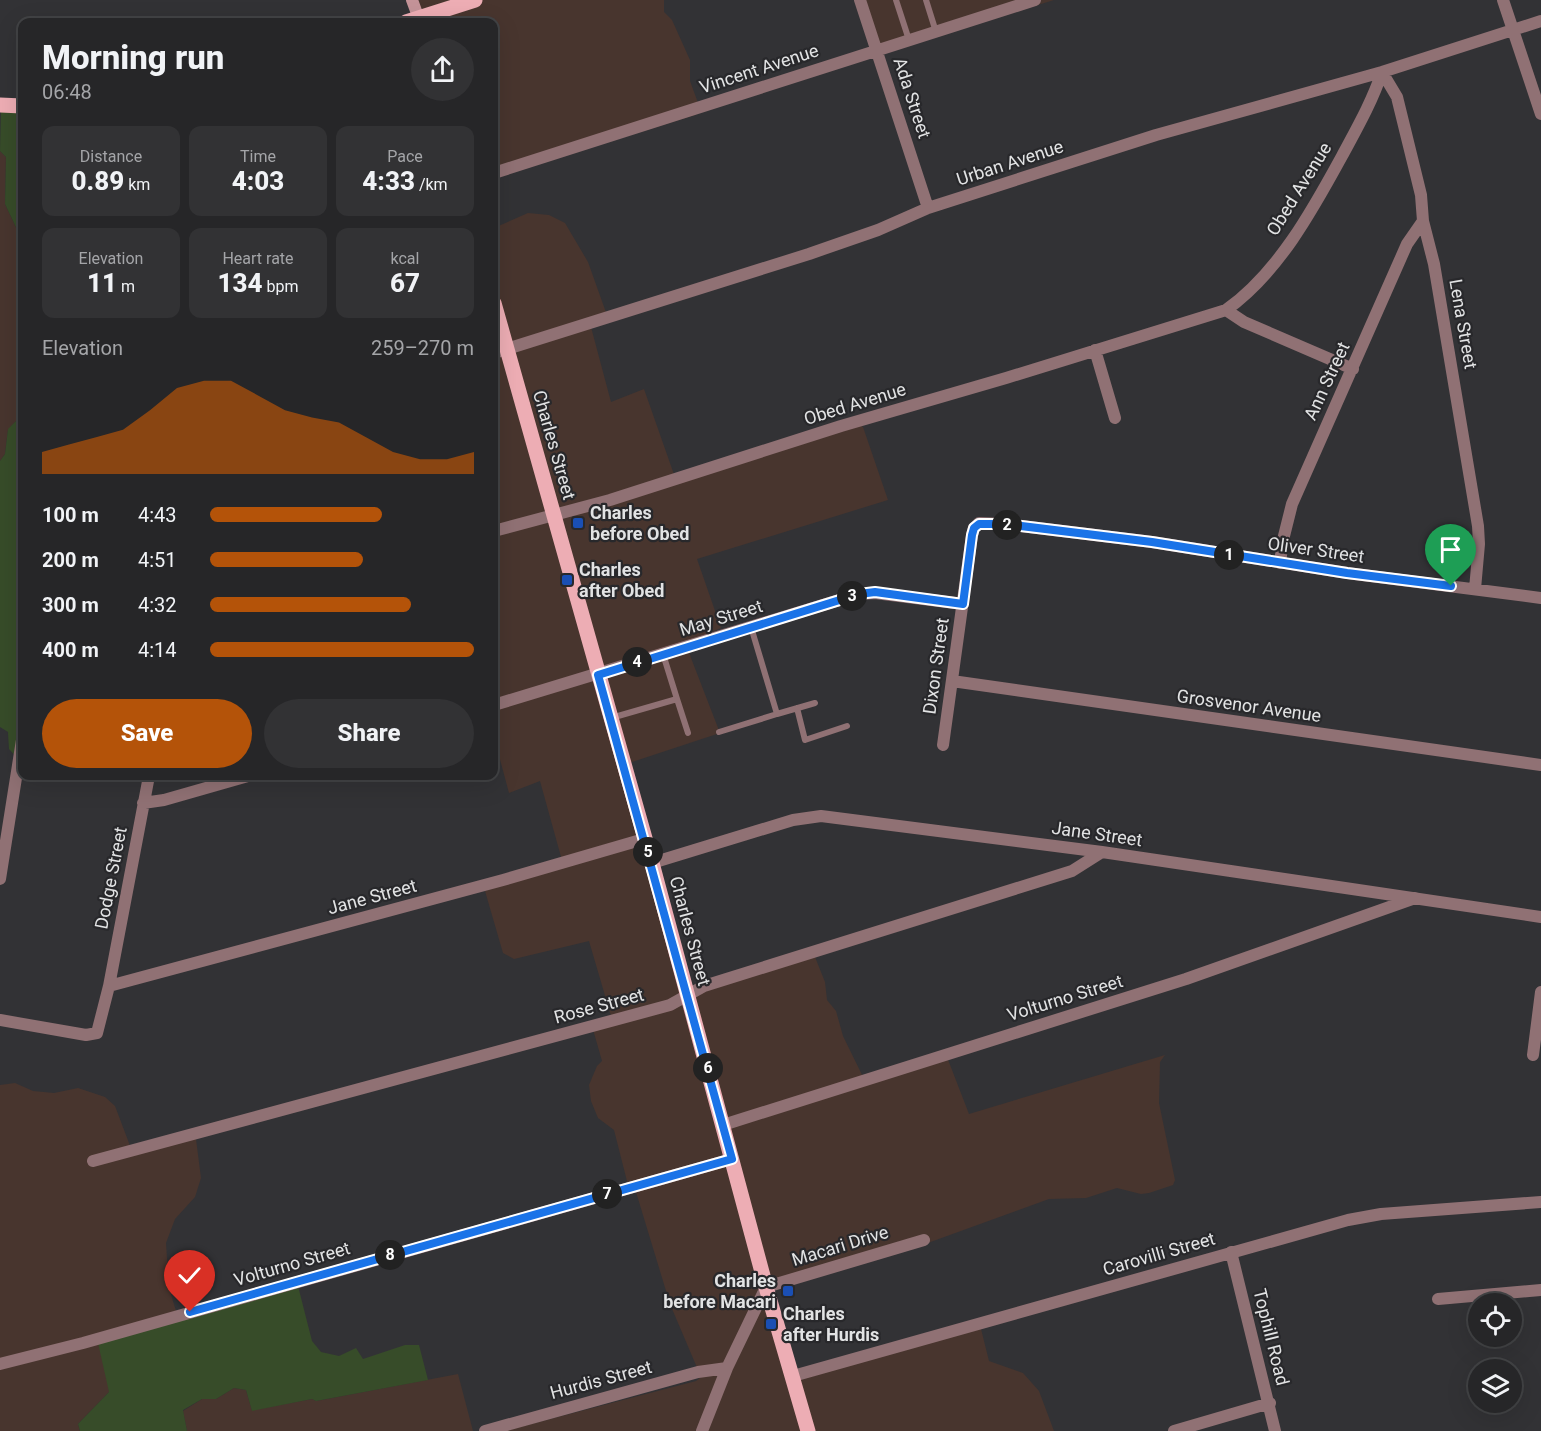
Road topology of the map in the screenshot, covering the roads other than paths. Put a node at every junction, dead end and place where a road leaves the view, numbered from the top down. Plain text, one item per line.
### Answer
1 (412, 0) edge
2 (475, 0) edge
3 (860, 0) edge
4 (896, 0) edge
5 (926, 0) edge
6 (1035, 0) edge
7 (1503, 0) edge
8 (415, 18) edge
9 (424, 18) edge
10 (1541, 21) edge
11 (1513, 29) junction
12 (936, 32) junction
13 (909, 40) junction
14 (878, 50) junction
15 (1382, 72) junction
16 (0, 105) edge
17 (18, 106) edge
18 (1541, 114) edge
19 (498, 172) edge
20 (928, 208) junction
21 (1423, 221) junction
22 (1226, 310) junction
23 (1095, 350) junction
24 (500, 351) edge
25 (1353, 369) junction
26 (1115, 418) dead end
27 (554, 514) junction
28 (979, 524) joint
29 (498, 530) edge
30 (1280, 563) junction
31 (1475, 589) junction
32 (1541, 598) edge
33 (963, 604) junction
34 (751, 627) junction
35 (663, 654) junction
36 (598, 675) junction
37 (952, 681) junction
38 (677, 699) junction
39 (498, 704) edge
40 (815, 704) dead end
41 (797, 708) junction
42 (777, 714) junction
43 (611, 718) junction
44 (847, 726) dead end
45 (719, 732) dead end
46 (688, 733) dead end
47 (943, 745) dead end
48 (18, 765) edge
49 (1541, 765) edge
50 (148, 780) edge
51 (234, 780) edge
52 (143, 803) junction
53 (644, 839) junction
54 (1102, 852) junction
55 (652, 863) junction
56 (0, 879) edge
57 (1415, 898) junction
58 (1541, 917) edge
59 (109, 986) junction
60 (1541, 992) edge
61 (688, 996) junction
62 (0, 1020) edge
63 (1533, 1055) dead end
64 (723, 1125) junction
65 (732, 1159) junction
66 (93, 1161) dead end
67 (1541, 1202) edge
68 (924, 1240) dead end
69 (1231, 1252) junction
70 (766, 1287) junction
71 (1541, 1290) edge
72 (1438, 1299) dead end
73 (0, 1364) edge
74 (727, 1368) junction
75 (793, 1376) junction
76 (1270, 1402) junction
77 (485, 1431) edge
78 (702, 1431) edge
79 (808, 1431) edge
80 (1174, 1431) edge
81 (1275, 1431) edge

1 - 8 main road
2 - 9 main road
3 - 14 street, Ada Street
4 - 13 lane
5 - 12 lane
6 - 12 street, Vincent Avenue
7 - 11 street
10 - 11 street, Urban Avenue
11 - 15 street, Urban Avenue
11 - 18 street
12 - 13 street, Vincent Avenue
13 - 14 street, Vincent Avenue
14 - 19 street, Vincent Avenue
14 - 20 street, Ada Street
15 - 20 street, Urban Avenue
15 - 21 street, Lena Street
15 - 22 street, Obed Avenue
16 - 17 main road
20 - 24 street, Urban Avenue
21 - 25 street, Ann Street
21 - 31 street, Lena Street
22 - 23 street, Obed Avenue
22 - 25 street
23 - 26 street
23 - 27 street, Obed Avenue
24 - 27 main road, Charles Street
25 - 30 street, Ann Street
27 - 29 street, Obed Avenue
27 - 36 main road, Charles Street
28 - 30 street, Oliver Street
28 - 33 street, Dixon Street
30 - 31 street, Oliver Street
31 - 32 street, Oliver Street
33 - 34 street, May Street
33 - 37 street, Dixon Street
34 - 35 street, May Street
34 - 42 lane
35 - 36 street, May Street
35 - 38 lane
36 - 39 street, May Street
36 - 43 main road, Charles Street
37 - 47 street, Dixon Street
37 - 49 street, Grosvenor Avenue
38 - 43 lane
38 - 46 lane
40 - 41 lane
41 - 42 lane
41 - 44 lane
42 - 45 lane
43 - 53 main road, Charles Street
48 - 56 street
50 - 52 street, Dodge Street
51 - 52 street
52 - 59 street, Dodge Street
53 - 55 main road, Charles Street
53 - 59 street, Jane Street
54 - 55 street, Jane Street
54 - 57 street, Jane Street
54 - 61 street, Rose Street
55 - 61 main road, Charles Street
57 - 58 street, Jane Street
57 - 64 street, Volturno Street
59 - 62 street, Dodge Street
60 - 63 street
61 - 64 main road, Charles Street
61 - 66 street, Rose Street
64 - 65 main road, Charles Street
65 - 70 main road, Charles Street
65 - 73 street, Volturno Street
67 - 69 street, Carovilli Street
68 - 70 street, Macari Drive
69 - 75 street, Carovilli Street
69 - 76 street, Tophill Road
70 - 74 street
70 - 75 main road, Charles Street
71 - 72 street
74 - 77 street, Hurdis Street
74 - 78 street
75 - 79 main road, Charles Street
76 - 80 street
76 - 81 street, Tophill Road

